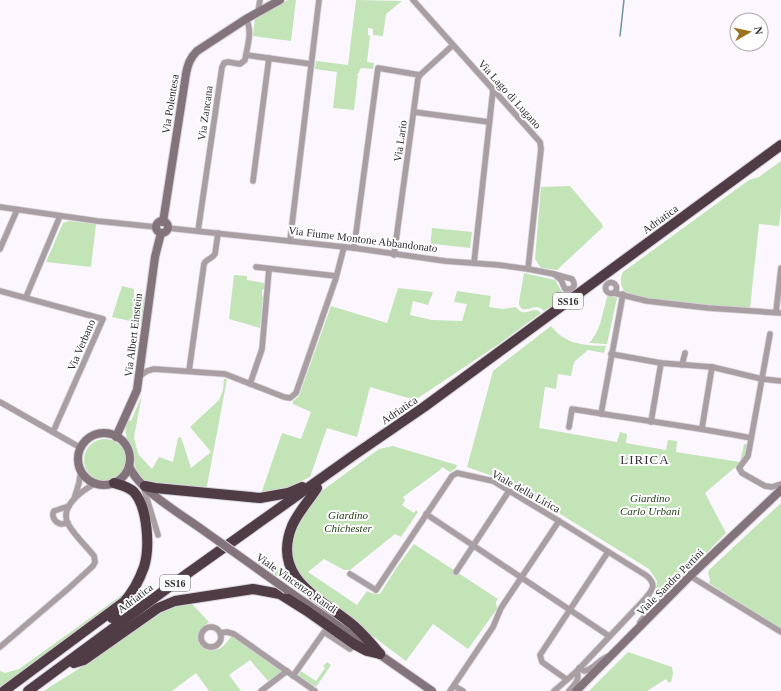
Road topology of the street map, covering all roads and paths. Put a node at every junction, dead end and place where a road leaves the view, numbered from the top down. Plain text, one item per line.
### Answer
1 (260, 0) edge
2 (280, 0) edge
3 (319, 0) edge
4 (413, 0) edge
5 (258, 12) junction
6 (246, 19) junction
7 (453, 46) junction
8 (246, 55) junction
9 (269, 58) junction
10 (311, 64) junction
11 (420, 75) junction
12 (493, 90) junction
13 (414, 112) junction
14 (489, 122) junction
15 (781, 145) edge
16 (781, 154) edge
17 (253, 181) dead end
18 (0, 207) edge
19 (17, 210) junction
20 (60, 216) junction
21 (165, 225) junction
22 (158, 230) junction
23 (198, 230) junction
24 (218, 233) junction
25 (290, 241) junction
26 (344, 247) junction
27 (354, 248) junction
28 (0, 249) edge
29 (394, 254) junction
30 (474, 263) junction
31 (256, 267) dead end
32 (781, 268) edge
33 (269, 269) junction
34 (528, 269) junction
35 (554, 274) dead end
36 (336, 276) junction
37 (615, 290) dead end
38 (0, 291) edge
39 (623, 294) junction
40 (26, 297) junction
41 (779, 312) edge
42 (770, 334) dead end
43 (685, 353) dead end
44 (611, 354) junction
45 (142, 359) junction
46 (661, 363) junction
47 (682, 365) junction
48 (712, 367) junction
49 (154, 369) junction
50 (189, 371) junction
51 (140, 376) junction
52 (762, 379) junction
53 (781, 381) edge
54 (250, 384) junction
55 (0, 402) edge
56 (601, 414) junction
57 (650, 422) junction
58 (569, 427) dead end
59 (702, 428) junction
60 (53, 432) junction
61 (116, 437) junction
62 (751, 438) junction
63 (81, 448) junction
64 (129, 466) junction
65 (81, 470) junction
66 (117, 481) junction
67 (96, 484) junction
68 (781, 484) edge
69 (316, 486) junction
70 (147, 489) junction
71 (781, 490) edge
72 (509, 491) junction
73 (73, 499) junction
74 (69, 505) junction
75 (426, 514) junction
76 (559, 521) junction
77 (68, 523) junction
78 (158, 536) dead end
79 (473, 546) junction
80 (608, 552) junction
81 (456, 572) dead end
82 (350, 574) dead end
83 (184, 576) junction
84 (690, 576) junction
85 (522, 578) junction
86 (671, 596) junction
87 (645, 599) junction
88 (569, 610) junction
89 (639, 628) junction
90 (781, 632) edge
91 (84, 633) junction
92 (220, 633) dead end
93 (610, 636) junction
94 (354, 644) junction
95 (0, 647) edge
96 (380, 654) junction
97 (612, 655) junction
98 (74, 663) junction
99 (578, 670) junction
100 (287, 671) junction
101 (293, 676) junction
102 (566, 679) junction
103 (454, 686) junction
104 (4, 691) edge
105 (28, 691) edge
106 (36, 691) edge
107 (261, 691) edge
108 (315, 691) edge
109 (432, 691) edge
110 (450, 691) edge
111 (463, 691) edge
112 (554, 691) edge
113 (569, 691) edge
114 (576, 691) edge

1 - 5 street
2 - 5 street, Via Polentesa
3 - 10 street
4 - 7 street, Via Lago di Lugano
5 - 6 street, Via Polentesa
6 - 8 street
6 - 21 street, Via Polentesa
7 - 11 street
7 - 12 street, Via Lago di Lugano
8 - 9 street
8 - 23 street, Via Zancana
9 - 10 street
9 - 17 street
10 - 25 street
11 - 13 street, Via Lario
11 - 27 street
12 - 14 street
12 - 34 street, Via Lago di Lugano
13 - 14 street
13 - 29 street, Via Lario
14 - 30 street
15 - 69 highway, Adriatica / SS16
16 - 69 highway, Adriatica / SS16
18 - 19 street
19 - 20 street
19 - 28 street
20 - 22 street
20 - 40 street
21 - 22 street
21 - 23 street, Via Fiume Montone Abbandonato
22 - 45 street, Via Albert Einstein
23 - 24 street, Via Fiume Montone Abbandonato
24 - 25 street, Via Fiume Montone Abbandonato
24 - 50 street
25 - 26 street, Via Fiume Montone Abbandonato
26 - 27 street, Via Fiume Montone Abbandonato
26 - 36 street
27 - 29 street, Via Fiume Montone Abbandonato
29 - 30 street, Via Fiume Montone Abbandonato
30 - 34 street, Via Fiume Montone Abbandonato
31 - 33 street
32 - 41 street
33 - 36 street
33 - 54 street
34 - 35 street, Via Fiume Montone Abbandonato
36 - 54 street
37 - 39 street
38 - 40 street, Via Verbano
39 - 41 street
39 - 44 street
40 - 60 street, Via Verbano
42 - 52 street
43 - 47 street
44 - 46 street
44 - 56 street
45 - 49 street
45 - 51 street, Via Albert Einstein
46 - 47 street
46 - 57 street
47 - 48 street
48 - 52 street
48 - 59 street
49 - 50 street
49 - 51 street
50 - 54 street
51 - 61 street, Via Albert Einstein
52 - 53 street
52 - 62 street
55 - 60 street
56 - 57 street
56 - 58 street
57 - 59 street
59 - 62 street
60 - 63 street
61 - 63 street
61 - 64 street
62 - 68 street
63 - 65 street
64 - 66 street
64 - 70 street, Viale Vincenzo Randi
65 - 67 street
65 - 73 street
66 - 67 street
66 - 70 street, Viale Vincenzo Randi
66 - 91 highway
67 - 73 street
69 - 70 highway, SS16
69 - 83 highway, Adriatica / SS16
69 - 96 highway, SS16
69 - 98 highway, Adriatica / SS16
70 - 78 street
70 - 96 street, Viale Vincenzo Randi, bridge
71 - 84 street, Viale Sandro Pertini
72 - 75 street, Viale della Lirica
72 - 76 street, Viale della Lirica
72 - 79 street
73 - 74 street
74 - 77 street
74 - 77 street
75 - 79 street
75 - 82 street, Viale della Lirica
76 - 80 street, Viale della Lirica
76 - 85 street
77 - 95 street
79 - 81 street
79 - 85 street
80 - 87 street, Viale della Lirica
80 - 88 street
83 - 91 highway
83 - 105 highway, Adriatica / SS16
84 - 86 street, Viale Sandro Pertini
84 - 90 street
85 - 88 street
85 - 103 street
86 - 87 street
86 - 89 street, Viale Sandro Pertini
87 - 89 street, Viale della Lirica
87 - 93 street
88 - 93 street
88 - 102 street
89 - 97 street, Viale Sandro Pertini
91 - 104 highway
92 - 100 street
93 - 99 street
94 - 96 highway, SS16
94 - 98 highway, SS16
94 - 101 street
96 - 109 street, Viale Vincenzo Randi
97 - 99 street
97 - 114 street, Viale Sandro Pertini
98 - 106 highway, Adriatica / SS16
99 - 102 street
99 - 113 street
100 - 101 street
100 - 107 street
101 - 108 street
102 - 112 street
103 - 110 street
103 - 111 street

